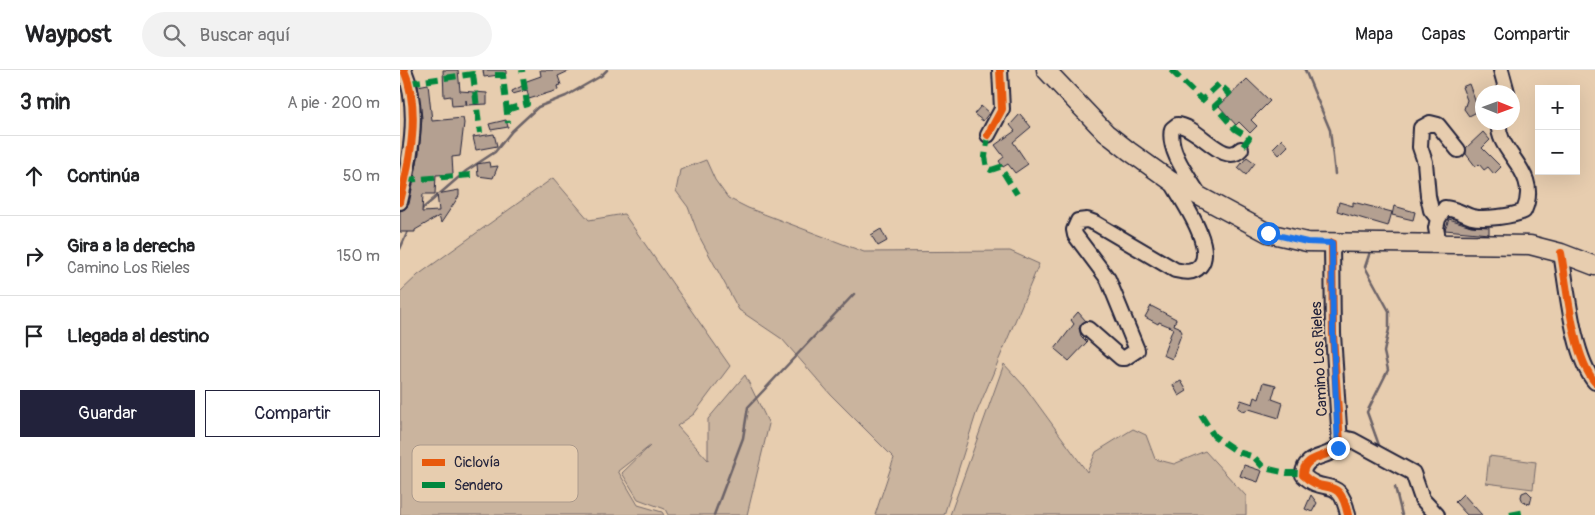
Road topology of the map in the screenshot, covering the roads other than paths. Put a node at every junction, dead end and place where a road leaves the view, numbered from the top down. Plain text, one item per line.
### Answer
1 (404, 70) edge
2 (1000, 70) edge
3 (1046, 70) edge
4 (1501, 70) edge
5 (1505, 85) edge
6 (1499, 130) edge
7 (994, 132) dead end
8 (1241, 149) dead end
9 (1458, 150) dead end
10 (1171, 182) junction
11 (1202, 199) junction
12 (400, 202) edge
13 (1438, 219) junction
14 (1332, 243) junction
15 (1439, 244) junction
16 (1561, 253) junction
17 (1595, 266) edge
18 (1088, 329) dead end
19 (1595, 382) edge
20 (1339, 437) junction
21 (1348, 515) edge
22 (1437, 515) edge

1 - 12 street
2 - 7 street
3 - 10 main road
4 - 5 street
6 - 13 street
8 - 11 street
9 - 13 street
10 - 11 main road
10 - 18 street
11 - 14 main road
13 - 15 street
14 - 15 main road
14 - 20 street, Camino Los Rieles
15 - 16 main road
16 - 17 main road
16 - 19 street
20 - 21 street, Camino Los Rieles
20 - 22 street

